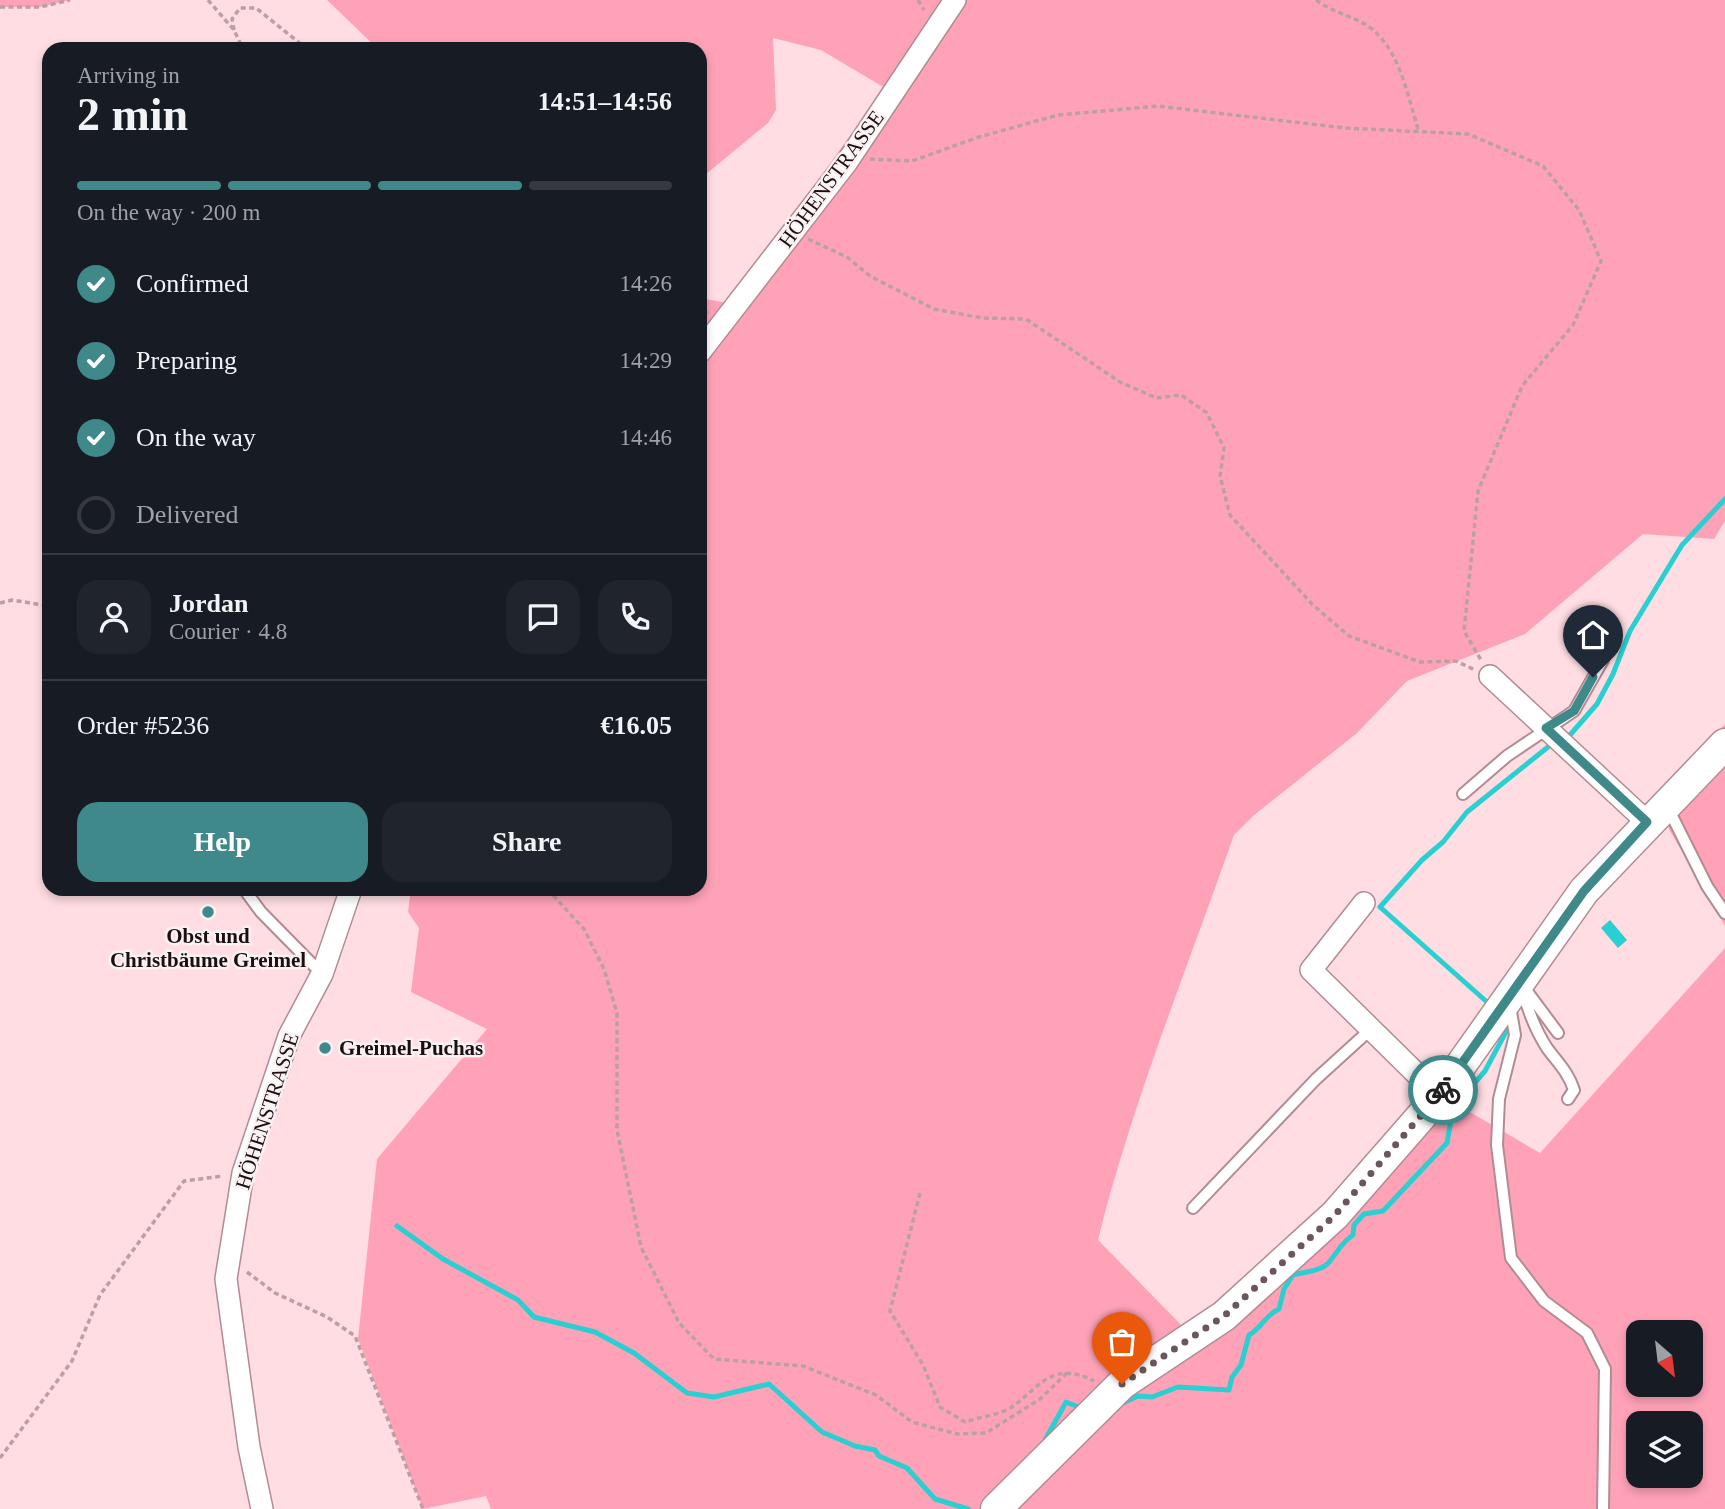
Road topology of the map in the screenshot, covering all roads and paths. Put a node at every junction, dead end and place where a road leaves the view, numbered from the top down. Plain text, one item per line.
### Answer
1 (69, 0) edge
2 (208, 0) edge
3 (955, 0) edge
4 (1317, 0) edge
5 (0, 7) edge
6 (234, 30) junction
7 (240, 42) edge
8 (298, 42) edge
9 (1419, 132) junction
10 (847, 162) junction
11 (794, 232) junction
12 (707, 343) edge
13 (0, 603) edge
14 (42, 605) edge
15 (1603, 660) dead end
16 (1490, 676) junction
17 (1546, 728) junction
18 (1725, 744) edge
19 (1463, 794) dead end
20 (1657, 813) junction
21 (249, 896) edge
22 (350, 896) edge
23 (554, 896) edge
24 (1364, 904) dead end
25 (1725, 913) edge
26 (322, 974) junction
27 (1514, 990) junction
28 (1371, 1029) junction
29 (1558, 1033) dead end
30 (1439, 1096) junction
31 (1568, 1099) dead end
32 (243, 1173) junction
33 (920, 1193) dead end
34 (1193, 1208) dead end
35 (230, 1252) junction
36 (0, 1458) edge
37 (262, 1509) edge
38 (423, 1509) edge
39 (996, 1509) edge
40 (1603, 1509) edge

1 - 5 path
2 - 6 path
3 - 10 street, HÖHENSTRASSE
4 - 9 path
6 - 7 path
6 - 8 path
9 - 10 path
9 - 16 path
10 - 11 street, HÖHENSTRASSE
11 - 12 street, HÖHENSTRASSE
11 - 16 path
13 - 14 path
15 - 17 lane
16 - 17 street
17 - 19 lane
17 - 20 street
18 - 20 main road
20 - 25 lane
20 - 27 main road
21 - 26 lane
22 - 26 street, HÖHENSTRASSE
23 - 33 path
24 - 28 street
26 - 32 street, HÖHENSTRASSE
27 - 29 lane
27 - 30 main road
27 - 31 lane
27 - 40 lane
28 - 30 street
28 - 34 lane
30 - 39 main road
32 - 35 street, HÖHENSTRASSE
32 - 36 path
35 - 37 street, HÖHENSTRASSE
35 - 38 path

